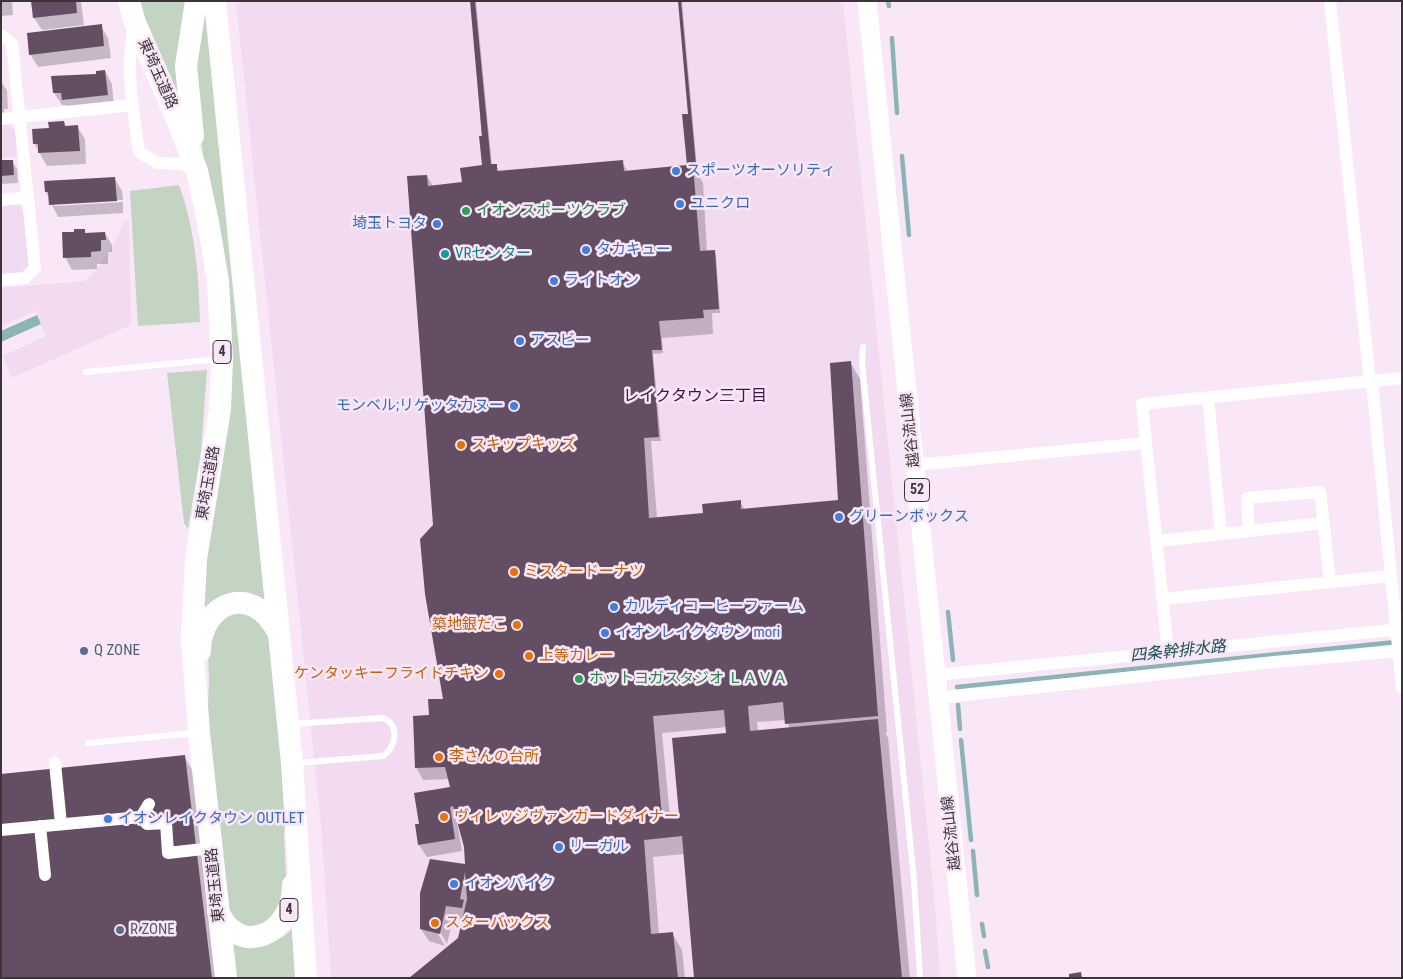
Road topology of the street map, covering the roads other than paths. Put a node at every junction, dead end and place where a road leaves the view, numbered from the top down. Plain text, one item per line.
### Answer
1 (129, 1) edge
2 (196, 1) edge
3 (215, 1) edge
4 (867, 1) edge
5 (1330, 1) edge
6 (134, 23) junction
7 (1, 35) edge
8 (132, 105) junction
9 (21, 117) junction
10 (1, 119) edge
11 (197, 171) junction
12 (28, 197) junction
13 (1, 200) edge
14 (1, 280) edge
15 (863, 346) dead end
16 (222, 359) junction
17 (86, 372) dead end
18 (1402, 378) edge
19 (1371, 381) junction
20 (1208, 397) junction
21 (1145, 443) junction
22 (914, 465) junction
23 (1324, 523) junction
24 (1249, 531) junction
25 (1221, 534) junction
26 (1157, 541) junction
27 (1391, 576) junction
28 (1330, 582) junction
29 (1163, 599) junction
30 (280, 635) junction
31 (1399, 641) edge
32 (1168, 652) junction
33 (936, 675) junction
34 (1402, 688) edge
35 (938, 698) junction
36 (289, 724) junction
37 (198, 725) junction
38 (88, 743) dead end
39 (55, 763) dead end
40 (292, 763) junction
41 (149, 804) dead end
42 (141, 817) junction
43 (297, 818) junction
44 (61, 824) junction
45 (40, 826) junction
46 (1, 830) edge
47 (203, 849) dead end
48 (45, 875) dead end
49 (218, 911) junction
50 (226, 978) edge
51 (306, 978) edge
52 (920, 978) edge
53 (967, 978) edge

1 - 6 highway, 東埼玉道路 / 4
2 - 11 highway, 4
3 - 30 highway, 4
4 - 22 main road, 越谷流山線 / 52
5 - 19 street
6 - 8 street
6 - 11 highway, 東埼玉道路 / 4
7 - 9 street
8 - 9 street
8 - 11 street
9 - 10 street
9 - 12 street
11 - 16 highway, 東埼玉道路 / 4
12 - 13 street
12 - 14 street
15 - 52 lane
16 - 17 lane
16 - 37 highway, 東埼玉道路 / 4
18 - 19 street
19 - 20 street
19 - 27 street
20 - 21 street
20 - 25 street
21 - 22 street
21 - 26 street
22 - 33 main road, 越谷流山線 / 52
23 - 24 street
23 - 24 street
23 - 28 street
24 - 25 street
25 - 26 street
26 - 29 street
27 - 28 street
27 - 31 street
28 - 29 street
29 - 32 street
30 - 36 highway, 4
30 - 37 highway, 4
31 - 32 street
31 - 34 street
31 - 35 street
32 - 33 street
33 - 35 main road, 越谷流山線 / 52
35 - 53 main road, 越谷流山線 / 52
36 - 40 highway, 4
36 - 40 lane
37 - 38 lane
37 - 49 highway, 東埼玉道路 / 4
39 - 44 street
40 - 43 highway, 4
41 - 42 street
42 - 44 street
42 - 47 street
43 - 49 highway, 4
43 - 51 highway, 4
44 - 45 street
45 - 46 street
45 - 48 street
49 - 50 highway, 東埼玉道路 / 4

